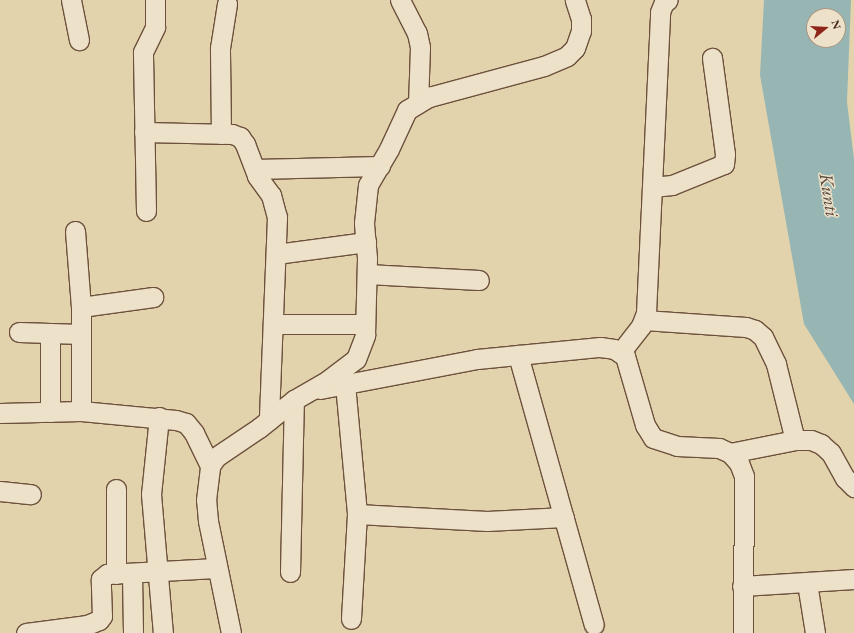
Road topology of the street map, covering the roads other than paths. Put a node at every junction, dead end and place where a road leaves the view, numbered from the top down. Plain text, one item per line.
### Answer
1 (71, 0) edge
2 (155, 0) edge
3 (400, 0) edge
4 (575, 0) edge
5 (664, 1) edge
6 (228, 4) dead end
7 (79, 40) dead end
8 (712, 58) dead end
9 (418, 103) junction
10 (144, 132) junction
11 (221, 134) junction
12 (380, 166) junction
13 (255, 169) junction
14 (653, 187) junction
15 (146, 211) dead end
16 (74, 231) dead end
17 (366, 242) junction
18 (276, 254) junction
19 (367, 274) junction
20 (480, 280) dead end
21 (153, 297) dead end
22 (81, 307) junction
23 (644, 320) junction
24 (274, 324) junction
25 (365, 324) junction
26 (19, 332) dead end
27 (50, 333) junction
28 (81, 334) junction
29 (620, 353) junction
30 (518, 355) junction
31 (345, 384) junction
32 (301, 395) junction
33 (80, 411) junction
34 (50, 412) junction
35 (0, 413) edge
36 (159, 417) junction
37 (269, 420) junction
38 (795, 440) junction
39 (730, 453) junction
40 (210, 466) junction
41 (854, 487) edge
42 (116, 489) dead end
43 (0, 491) edge
44 (31, 494) dead end
45 (357, 514) junction
46 (564, 518) junction
47 (216, 568) junction
48 (290, 572) dead end
49 (158, 573) junction
50 (124, 574) junction
51 (854, 579) edge
52 (806, 583) junction
53 (742, 586) junction
54 (351, 619) dead end
55 (594, 625) dead end
56 (26, 633) edge
57 (133, 633) edge
58 (163, 633) edge
59 (230, 633) edge
60 (743, 633) edge
61 (816, 633) edge

1 - 7 street
2 - 10 street
3 - 9 street
4 - 9 street
5 - 14 street
6 - 11 street
8 - 14 street
9 - 12 street
10 - 11 street
10 - 15 street
11 - 13 street
12 - 13 street
12 - 17 street
13 - 18 street
14 - 23 street
16 - 22 street
17 - 18 street
17 - 19 street
18 - 24 street
19 - 20 street
19 - 25 street
21 - 22 street
22 - 28 street
23 - 29 street
23 - 38 street
24 - 25 street
24 - 37 street
25 - 32 street
26 - 27 street
27 - 28 street
27 - 34 street
28 - 33 street
29 - 30 street
29 - 39 street
30 - 31 street
30 - 46 street
31 - 32 street
31 - 45 street
32 - 37 street
32 - 48 street
33 - 34 street
33 - 36 street
34 - 35 street
36 - 40 street
36 - 49 street
37 - 40 street
38 - 39 street
38 - 41 street
39 - 53 street
40 - 47 street
42 - 50 street
43 - 44 street
45 - 46 street
45 - 54 street
46 - 55 street
47 - 49 street
47 - 59 street
49 - 50 street
49 - 58 street
50 - 56 street
50 - 57 street
51 - 52 street
52 - 53 street
52 - 61 street
53 - 60 street

